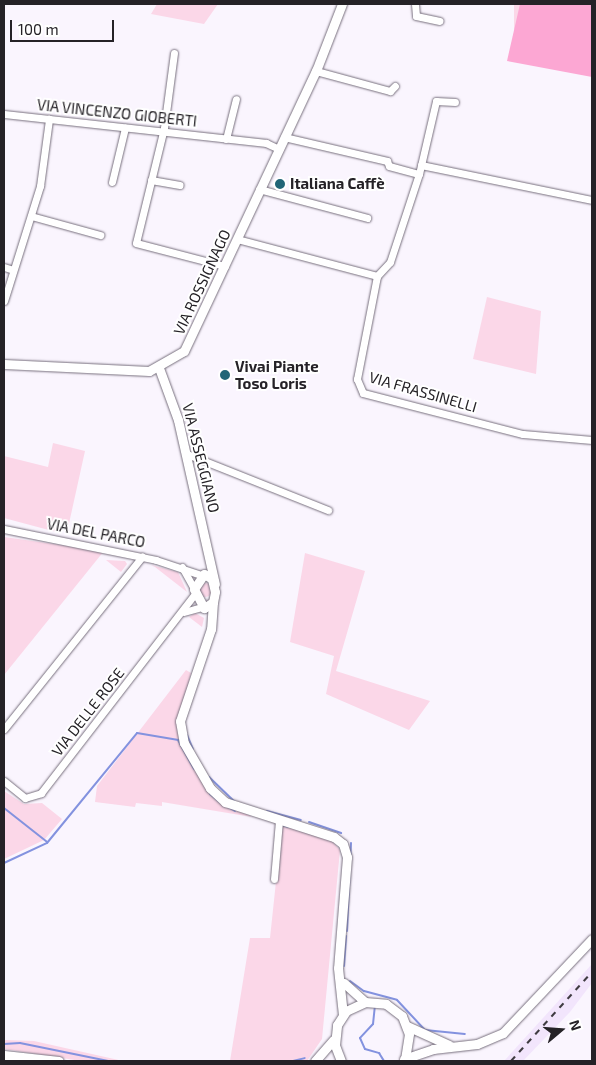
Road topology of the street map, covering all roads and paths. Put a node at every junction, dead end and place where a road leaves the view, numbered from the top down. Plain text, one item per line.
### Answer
1 (342, 4) edge
2 (415, 4) edge
3 (439, 21) dead end
4 (174, 53) dead end
5 (316, 71) junction
6 (395, 86) dead end
7 (236, 99) dead end
8 (455, 102) dead end
9 (4, 114) edge
10 (49, 119) junction
11 (125, 128) junction
12 (161, 132) junction
13 (284, 137) junction
14 (226, 139) junction
15 (278, 149) junction
16 (421, 165) junction
17 (418, 174) junction
18 (150, 180) junction
19 (112, 182) dead end
20 (180, 185) dead end
21 (259, 189) junction
22 (592, 200) edge
23 (31, 216) junction
24 (367, 218) dead end
25 (100, 234) dead end
26 (237, 239) junction
27 (225, 266) junction
28 (4, 268) edge
29 (13, 270) junction
30 (377, 276) junction
31 (4, 301) edge
32 (5, 363) edge
33 (159, 368) junction
34 (592, 440) edge
35 (187, 454) junction
36 (328, 510) dead end
37 (4, 529) edge
38 (211, 556) junction
39 (142, 557) junction
40 (181, 567) junction
41 (202, 574) junction
42 (214, 584) junction
43 (194, 592) junction
44 (213, 602) junction
45 (202, 608) junction
46 (184, 612) junction
47 (201, 654) junction
48 (4, 729) edge
49 (4, 781) edge
50 (279, 820) junction
51 (274, 879) dead end
52 (592, 939) edge
53 (341, 979) junction
54 (365, 1002) junction
55 (343, 1015) junction
56 (407, 1026) junction
57 (334, 1038) junction
58 (454, 1046) junction
59 (4, 1055) edge
60 (403, 1060) edge
61 (59, 1061) edge
62 (315, 1061) edge
63 (342, 1061) edge

1 - 5 street, VIA ROSSIGNAGO
2 - 3 street
4 - 12 street
5 - 6 street
5 - 13 street, VIA ROSSIGNAGO
7 - 14 street
8 - 16 street
9 - 10 street, VIA VINCENZO GIOBERTI
10 - 11 street, VIA VINCENZO GIOBERTI
10 - 23 street
11 - 12 street, VIA VINCENZO GIOBERTI
11 - 19 street
12 - 14 street, VIA VINCENZO GIOBERTI
12 - 18 street
13 - 15 street, VIA ROSSIGNAGO
13 - 17 street
14 - 15 street, VIA VINCENZO GIOBERTI
15 - 21 street, VIA ROSSIGNAGO
16 - 17 street
16 - 22 street
17 - 30 street, VIA FRASSINELLI
18 - 20 street
18 - 27 street
21 - 24 street
21 - 26 street, VIA ROSSIGNAGO
23 - 25 street
23 - 29 street
26 - 27 street, VIA ROSSIGNAGO
26 - 30 street
27 - 33 street, VIA ROSSIGNAGO
28 - 29 street
29 - 31 street
30 - 34 street, VIA FRASSINELLI
32 - 33 street
33 - 35 street, VIA ASSEGGIANO
35 - 36 street
35 - 38 street, VIA ASSEGGIANO
37 - 39 street, VIA DEL PARCO
38 - 41 street
38 - 42 street, VIA ASSEGGIANO
39 - 40 street, VIA DEL PARCO
39 - 48 street
40 - 41 street, VIA DEL PARCO
40 - 43 street
41 - 42 street
41 - 43 street
42 - 44 street, VIA ASSEGGIANO
43 - 45 street, VIA ASSEGGIANO
43 - 46 street, VIA DELLE ROSE
44 - 45 street
44 - 47 street, VIA ASSEGGIANO
45 - 46 street
45 - 47 street, VIA ASSEGGIANO
46 - 49 street, VIA DELLE ROSE
47 - 50 street, VIA ASSEGGIANO
50 - 51 street
50 - 53 street, VIA ASSEGGIANO
52 - 58 street
53 - 54 street
53 - 55 street, VIA ASSEGGIANO
54 - 55 street
54 - 56 street
55 - 57 street, VIA ASSEGGIANO
56 - 58 street
56 - 60 street
57 - 62 street, VIA ASSEGGIANO
57 - 63 street
58 - 60 street
59 - 61 street

